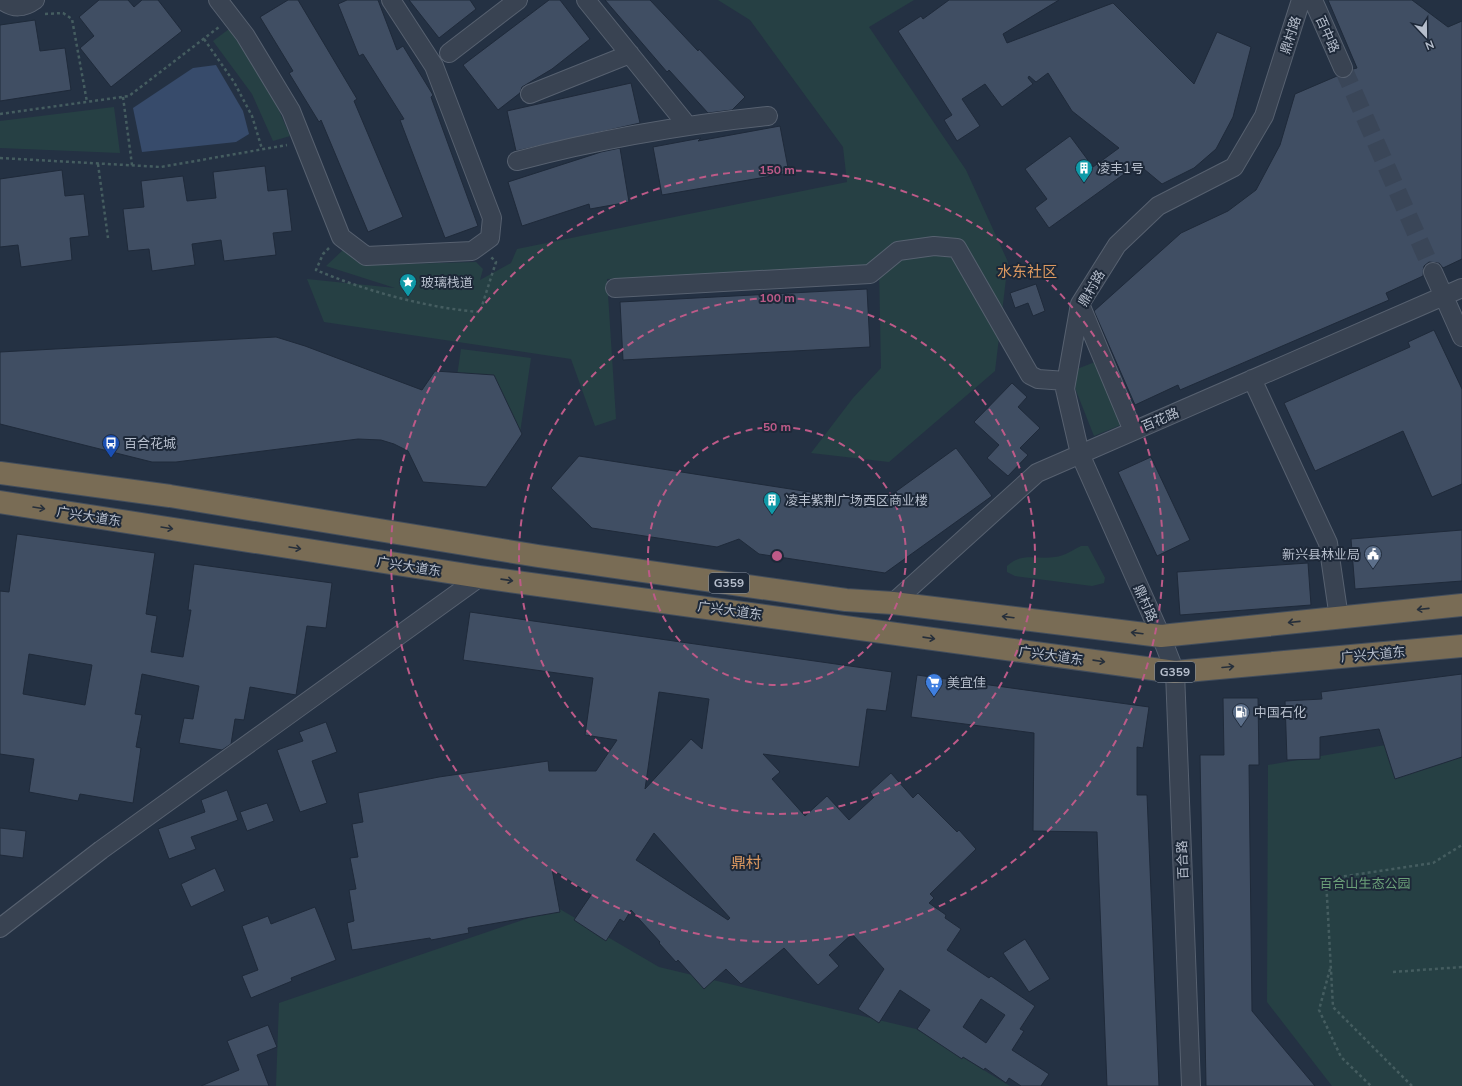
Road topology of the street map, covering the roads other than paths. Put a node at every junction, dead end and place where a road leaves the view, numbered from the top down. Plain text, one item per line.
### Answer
1 (2, 0) edge
2 (218, 0) edge
3 (391, 0) edge
4 (518, 0) edge
5 (586, 0) edge
6 (1301, 0) edge
7 (1313, 0) edge
8 (37, 7) edge
9 (449, 53) dead end
10 (630, 54) junction
11 (1343, 68) tunnel mouth
12 (530, 94) dead end
13 (768, 116) dead end
14 (687, 125) junction
15 (517, 161) dead end
16 (1433, 272) tunnel mouth
17 (615, 288) dead end
18 (1462, 288) edge
19 (1444, 296) junction
20 (1080, 304) junction
21 (1462, 337) edge
22 (1252, 379) junction
23 (1066, 381) junction
24 (1133, 431) junction
25 (1080, 454) junction
26 (0, 473) edge
27 (0, 502) edge
28 (480, 577) junction
29 (893, 603) junction
30 (1462, 605) edge
31 (1339, 618) junction
32 (1161, 636) junction
33 (1462, 646) edge
34 (1175, 672) junction
35 (0, 928) edge
36 (1191, 1086) edge

1 - 8 street
2 - 3 street
4 - 9 street
5 - 10 street
6 - 20 street, 鼎村路
7 - 11 street, 百中路
10 - 12 street
10 - 14 street
13 - 14 street
14 - 15 street
16 - 19 street
17 - 23 street
18 - 19 street, 百花路
19 - 21 street
19 - 22 street, 百花路
20 - 23 street, 鼎村路
20 - 24 street
22 - 24 street, 百花路
22 - 31 street
23 - 25 street, 鼎村路
24 - 25 street, 百花路
25 - 29 street, 百花路
25 - 32 street, 鼎村路
26 - 29 highway, 广兴大道东 / G359
27 -> 28 highway, 广兴大道东 / G359
28 -> 34 highway, 广兴大道东 / G359
28 - 35 street
32 -> 29 highway, 广兴大道东 / G359
30 -> 31 highway, 广兴大道东 / G359
31 -> 32 highway, 广兴大道东 / G359
32 - 34 street, 百合路
34 -> 33 highway, 广兴大道东 / G359
34 - 36 street, 百合路

